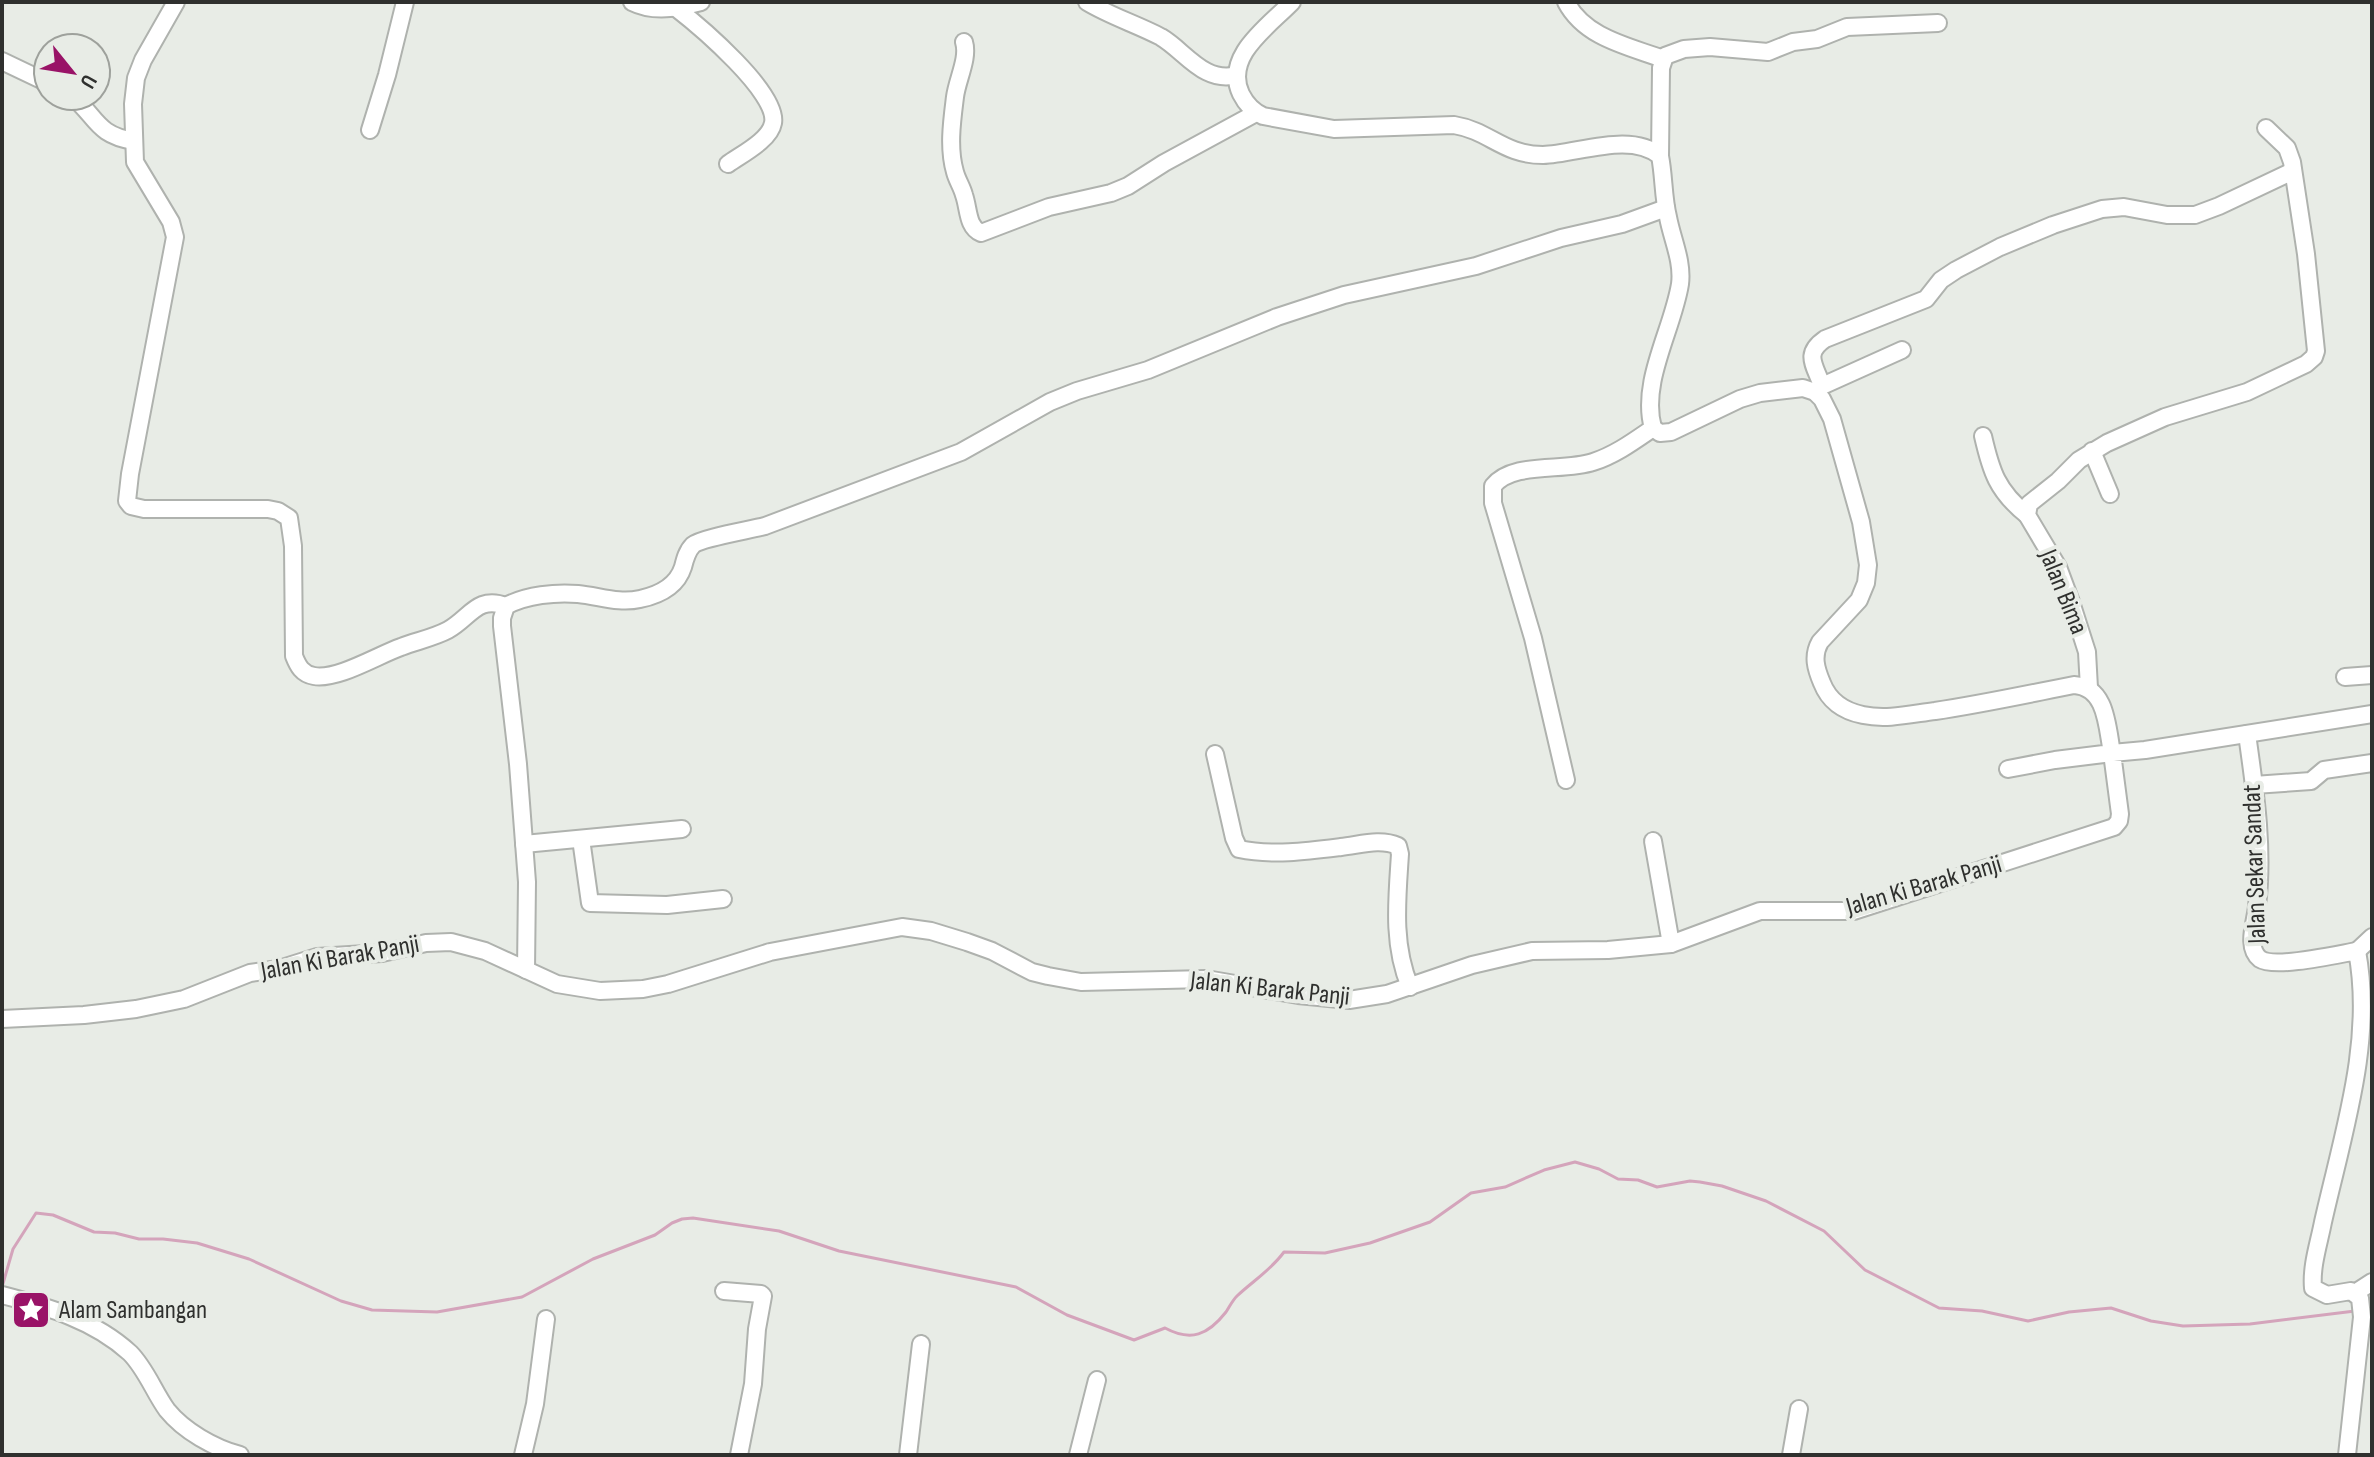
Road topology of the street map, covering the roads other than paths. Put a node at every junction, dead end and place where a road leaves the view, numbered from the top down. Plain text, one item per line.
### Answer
1 (176, 2) edge
2 (405, 2) edge
3 (632, 2) edge
4 (701, 2) edge
5 (1087, 2) edge
6 (1292, 2) edge
7 (1566, 2) edge
8 (676, 8) junction
9 (1938, 23) dead end
10 (964, 42) dead end
11 (1663, 59) junction
12 (2, 61) edge
13 (32, 75) edge
14 (1237, 75) junction
15 (86, 112) edge
16 (1256, 113) junction
17 (2266, 128) dead end
18 (370, 130) dead end
19 (134, 141) junction
20 (1660, 156) junction
21 (728, 164) dead end
22 (2293, 171) junction
23 (1666, 208) junction
24 (1902, 350) dead end
25 (1818, 389) junction
26 (1653, 428) junction
27 (1983, 436) dead end
28 (2092, 451) junction
29 (2110, 494) dead end
30 (2027, 515) junction
31 (506, 606) junction
32 (2372, 675) edge
33 (2345, 677) dead end
34 (2089, 688) junction
35 (2372, 714) edge
36 (2247, 734) junction
37 (2112, 753) junction
38 (1215, 754) dead end
39 (2372, 763) edge
40 (2008, 769) dead end
41 (1566, 780) dead end
42 (2254, 785) junction
43 (682, 829) dead end
44 (581, 839) junction
45 (1653, 841) dead end
46 (524, 844) junction
47 (723, 899) dead end
48 (2372, 937) edge
49 (1671, 944) junction
50 (2357, 951) junction
51 (526, 970) junction
52 (1410, 987) junction
53 (2, 1019) edge
54 (2372, 1282) edge
55 (724, 1291) dead end
56 (4, 1295) edge
57 (2358, 1295) junction
58 (546, 1319) dead end
59 (921, 1344) dead end
60 (1097, 1380) dead end
61 (1799, 1409) dead end
62 (240, 1455) edge
63 (523, 1455) edge
64 (739, 1455) edge
65 (908, 1455) edge
66 (1078, 1455) edge
67 (1791, 1455) edge
68 (2347, 1455) edge

1 - 19 street
2 - 18 street
3 - 8 street
4 - 8 street
5 - 14 street
6 - 14 street
7 - 11 street
8 - 21 street
9 - 11 street
10 - 16 street
11 - 20 street
12 - 13 street
14 - 16 street
15 - 19 street
16 - 20 street
17 - 22 street
19 - 31 street
20 - 23 street
22 - 25 street
22 - 28 street
23 - 26 street
23 - 31 street
24 - 25 street
25 - 26 street
25 - 34 street
26 - 41 street
27 - 30 street, Jalan Bima
28 - 29 street
28 - 30 street
30 - 34 street, Jalan Bima
31 - 46 street
32 - 33 street
34 - 37 street, Jalan Ki Barak Panji
35 - 36 street
36 - 37 street
36 - 42 street, Jalan Sekar Sandat
37 - 40 street
37 - 49 street, Jalan Ki Barak Panji
38 - 52 street
39 - 42 street
42 - 50 street, Jalan Sekar Sandat
43 - 44 street
44 - 46 street
44 - 47 street
45 - 49 street
46 - 51 street
48 - 50 street
49 - 52 street, Jalan Ki Barak Panji
50 - 57 street
51 - 52 street, Jalan Ki Barak Panji
51 - 53 street, Jalan Ki Barak Panji
54 - 57 street
55 - 64 street
56 - 62 street
57 - 68 street
58 - 63 street
59 - 65 street
60 - 66 street
61 - 67 street

